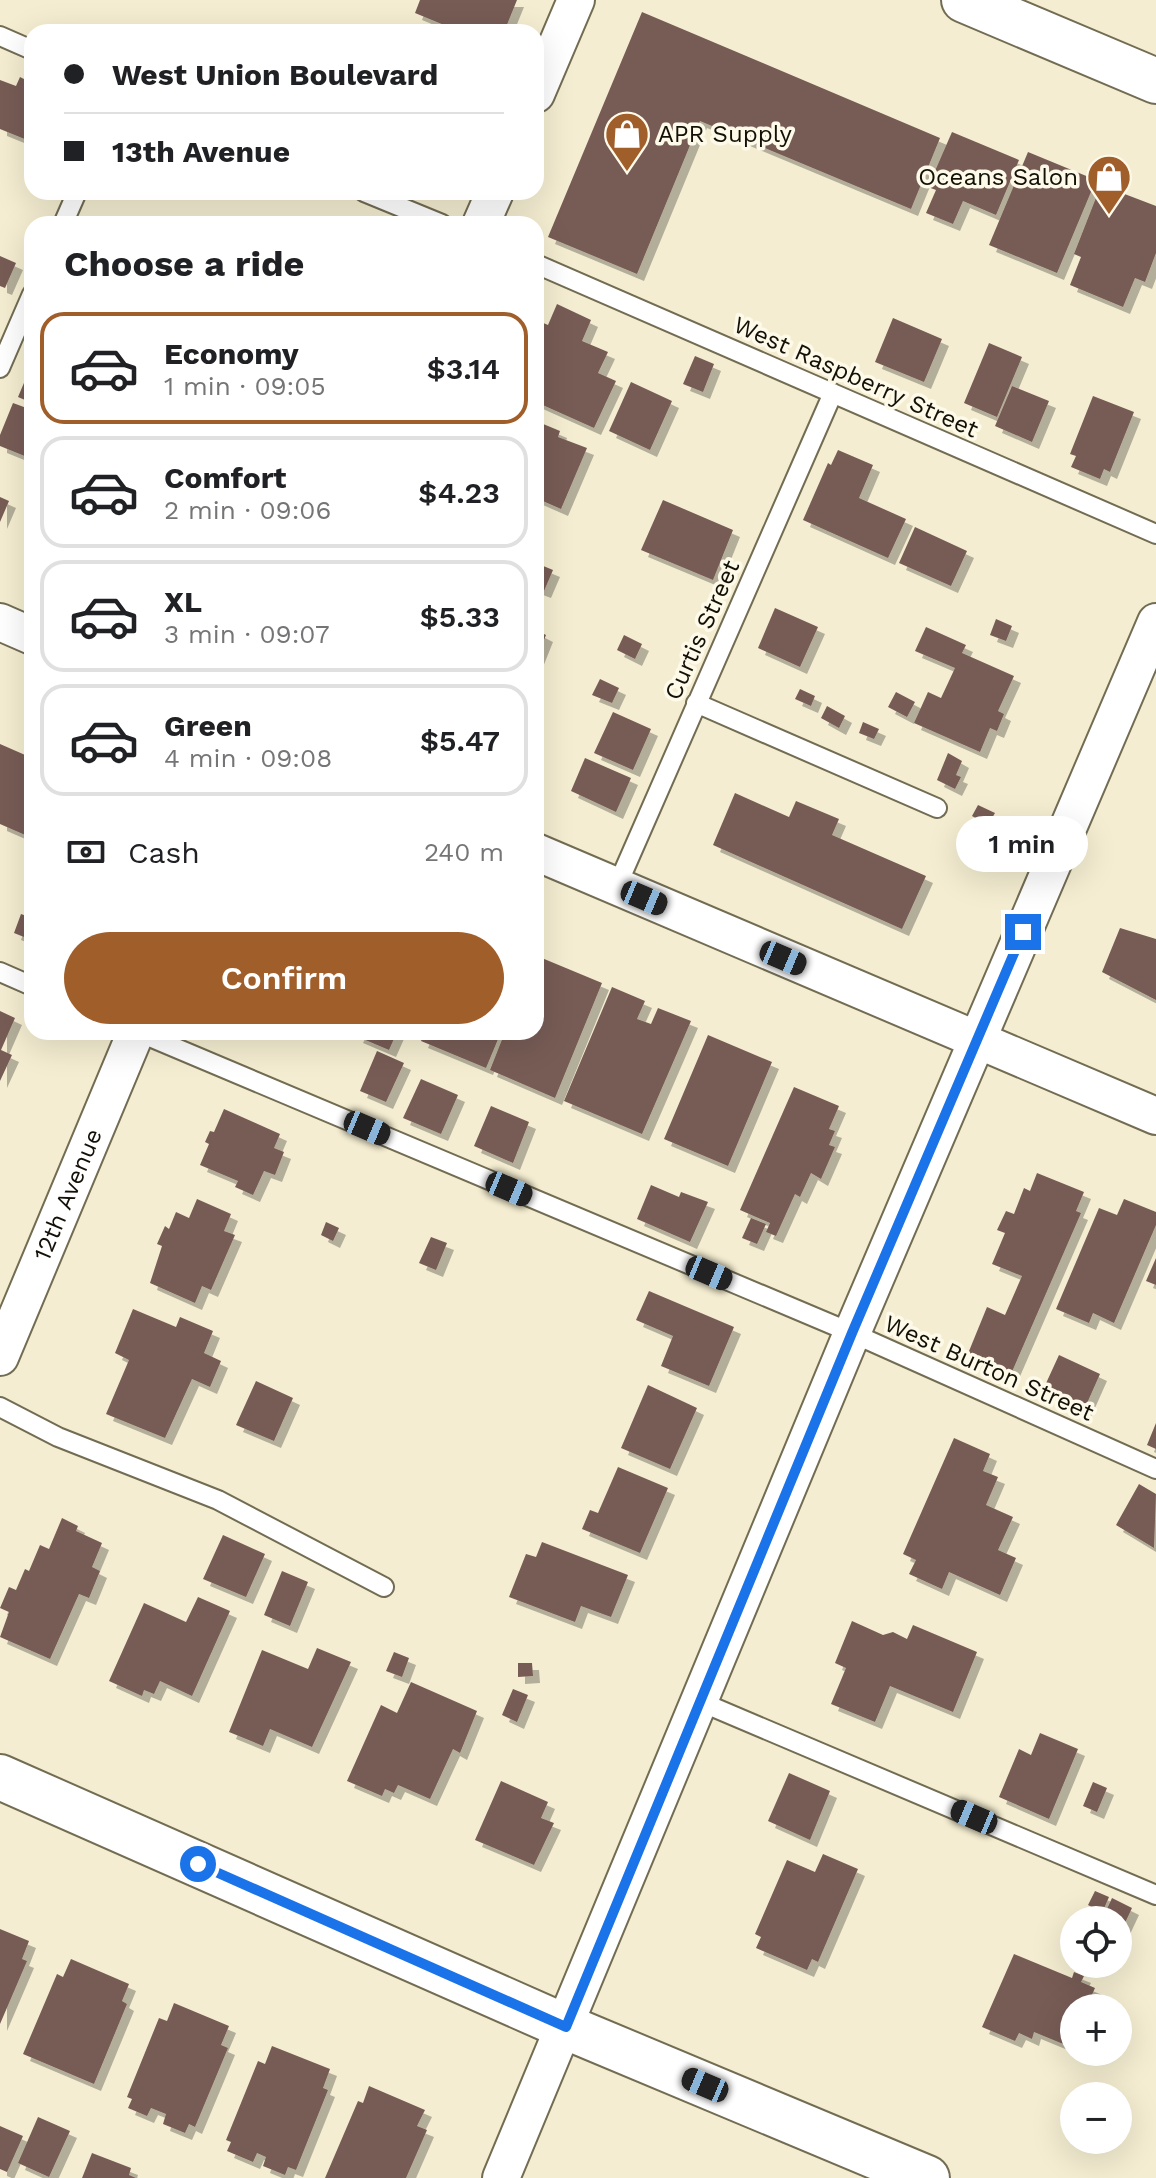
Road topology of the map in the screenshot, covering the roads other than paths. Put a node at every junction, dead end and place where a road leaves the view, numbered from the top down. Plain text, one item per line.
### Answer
1 (576, 0) edge
2 (964, 0) edge
3 (0, 36) edge
4 (24, 46) edge
5 (544, 75) edge
6 (1156, 81) edge
7 (384, 200) edge
8 (422, 216) edge
9 (544, 267) edge
10 (24, 312) edge
11 (0, 368) edge
12 (833, 393) junction
13 (1156, 534) edge
14 (0, 622) edge
15 (1156, 622) edge
16 (24, 632) edge
17 (696, 703) junction
18 (937, 808) dead end
19 (544, 855) edge
20 (617, 886) junction
21 (0, 972) edge
22 (24, 982) edge
23 (134, 1040) edge
24 (156, 1040) edge
25 (977, 1041) junction
26 (1156, 1116) edge
27 (852, 1333) junction
28 (0, 1357) edge
29 (0, 1407) edge
30 (1156, 1469) edge
31 (384, 1587) dead end
32 (701, 1702) junction
33 (0, 1777) edge
34 (1156, 1895) edge
35 (566, 2027) junction
36 (501, 2178) edge
37 (927, 2178) edge

1 - 5 street
2 - 6 main road
3 - 4 lane
7 - 8 lane
9 - 12 lane, West Raspberry Street
10 - 11 lane
12 - 13 lane, West Raspberry Street
12 - 17 lane, Curtis Street
14 - 16 street
15 - 25 street
17 - 18 lane
17 - 20 lane, Curtis Street
19 - 20 street
20 - 25 street
21 - 22 lane
23 - 28 street, 12th Avenue
24 - 27 lane, West Burton Street
25 - 26 street
25 - 27 street
27 - 30 lane, West Burton Street
27 - 32 street
29 - 31 lane
32 - 34 lane
32 - 35 street
33 - 35 main road
35 - 36 street
35 - 37 main road

